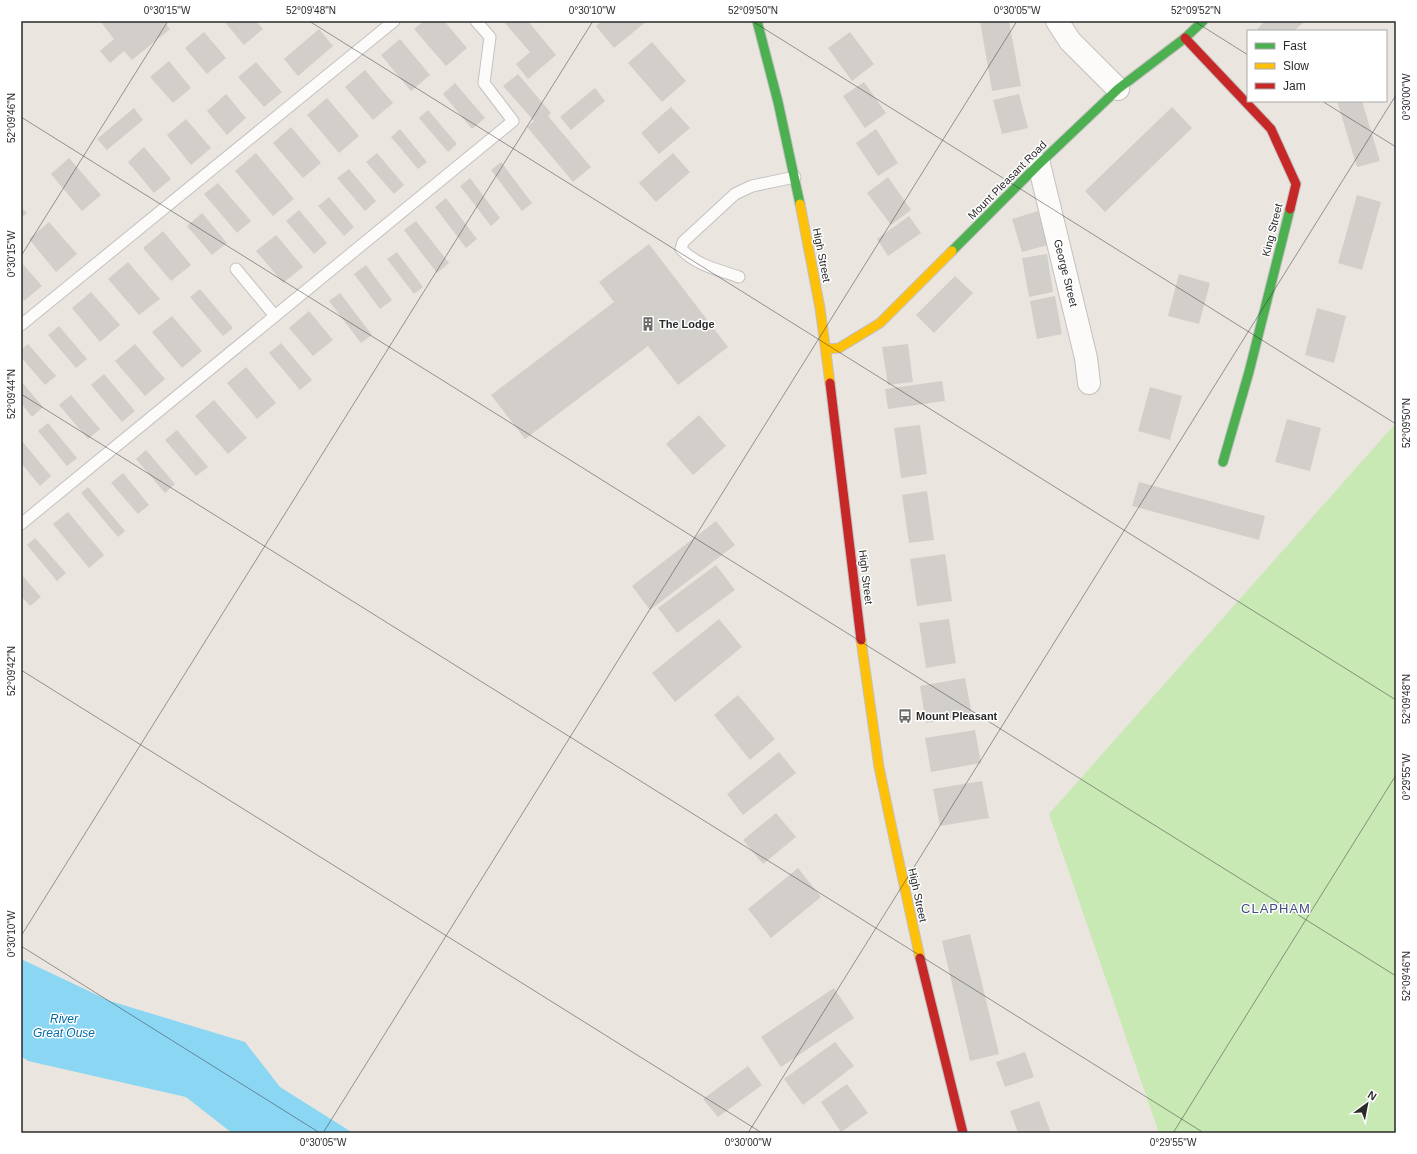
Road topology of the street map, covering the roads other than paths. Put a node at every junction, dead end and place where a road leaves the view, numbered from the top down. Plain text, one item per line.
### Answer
1 (394, 21) edge
2 (476, 21) edge
3 (757, 21) edge
4 (1058, 21) edge
5 (1203, 21) edge
6 (1185, 38) junction
7 (1118, 89) junction
8 (1039, 164) junction
9 (794, 177) junction
10 (236, 270) dead end
11 (739, 277) dead end
12 (274, 316) junction
13 (21, 325) edge
14 (826, 349) junction
15 (1089, 383) dead end
16 (1223, 462) dead end
17 (21, 524) edge
18 (963, 1133) edge

1 - 13 lane
2 - 12 lane
3 - 9 street, High Street
4 - 7 street
5 - 6 street, Mount Pleasant Road
6 - 7 street, Mount Pleasant Road
6 - 16 street, King Street
7 - 8 street, Mount Pleasant Road
8 - 14 street, Mount Pleasant Road
8 - 15 street, George Street
9 - 11 lane
9 - 14 street, High Street
10 - 12 lane
12 - 17 lane
14 - 18 street, High Street

